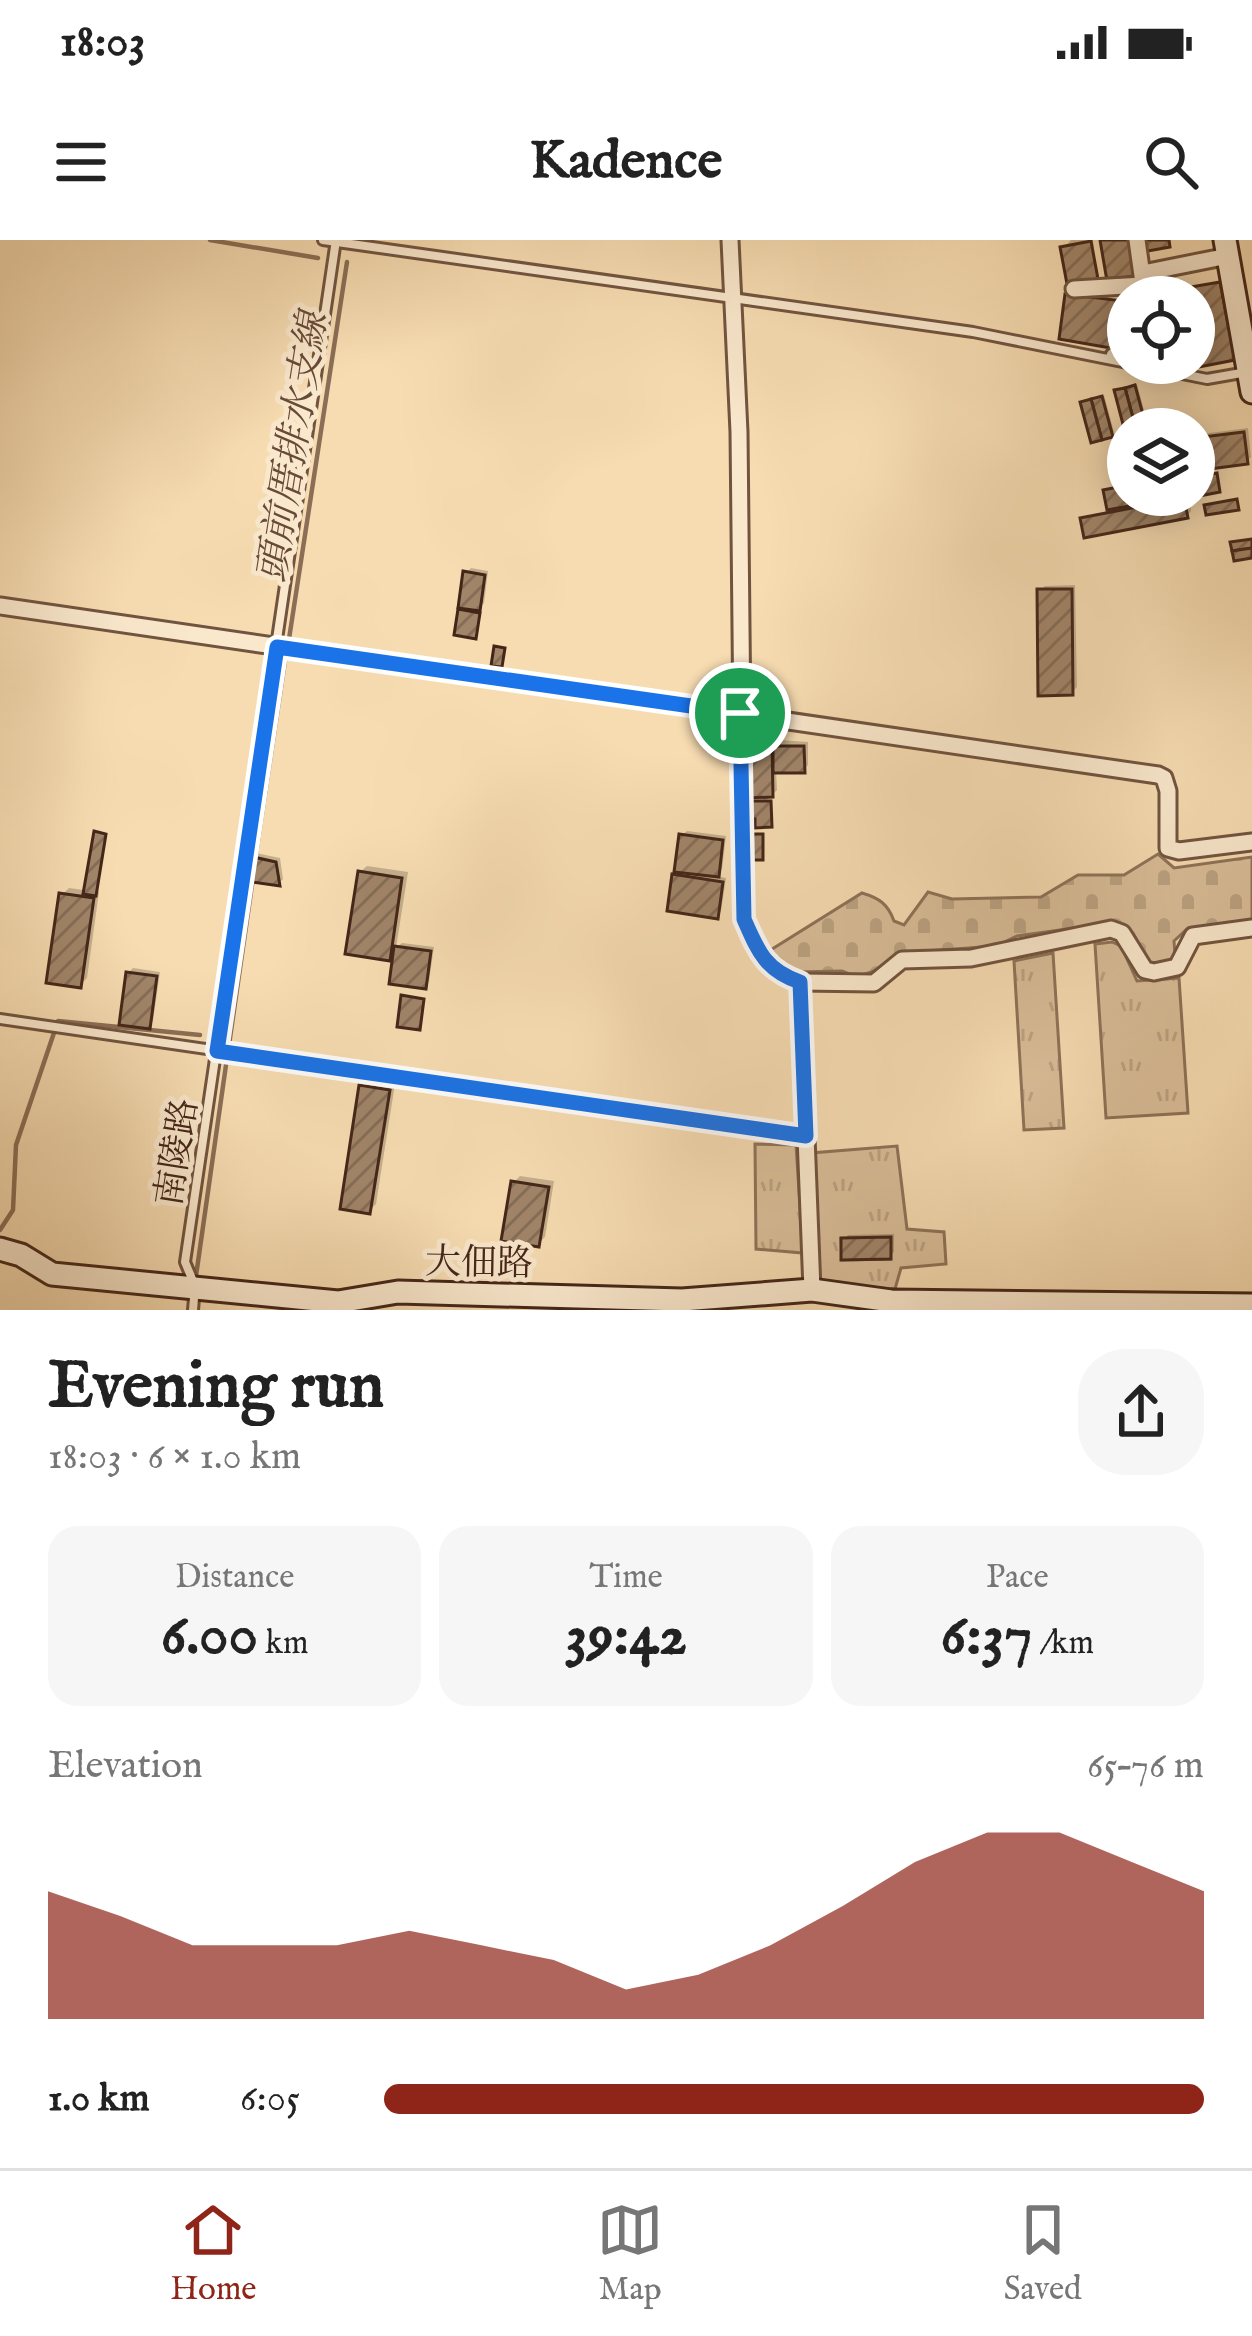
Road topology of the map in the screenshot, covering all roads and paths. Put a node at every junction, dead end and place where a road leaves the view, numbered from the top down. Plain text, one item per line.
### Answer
1 (323, 240) edge
2 (730, 240) edge
3 (1136, 240) edge
4 (336, 241) edge
5 (1226, 248) edge
6 (1142, 276) edge
7 (1164, 276) edge
8 (1107, 287) edge
9 (1074, 289) dead end
10 (731, 298) junction
11 (1251, 378) edge
12 (0, 606) edge
13 (277, 647) junction
14 (740, 713) junction
15 (1252, 842) edge
16 (1252, 928) edge
17 (800, 982) junction
18 (0, 1019) edge
19 (217, 1051) junction
20 (806, 1136) junction
21 (0, 1249) edge
22 (195, 1286) junction
23 (812, 1290) junction
24 (484, 1302) edge
25 (891, 1305) edge
26 (1252, 1305) edge
27 (194, 1310) edge

1 - 4 lane
2 - 10 street
3 - 6 street
4 - 10 lane
4 - 13 lane, 南陵路
5 - 7 street
5 - 11 street
8 - 9 street
10 - 11 lane
10 - 14 street
12 - 13 street
13 - 14 street
13 - 19 lane, 南陵路
14 - 15 street
14 - 17 street
16 - 17 street
17 - 20 street
18 - 19 lane
19 - 20 lane
19 - 22 lane, 南陵路
20 - 23 street
21 - 22 street, 大佃路
22 - 24 street, 大佃路
22 - 27 lane, 南陵路
23 - 24 street, 大佃路
23 - 25 street, 大佃路
25 - 26 street, 大佃路

